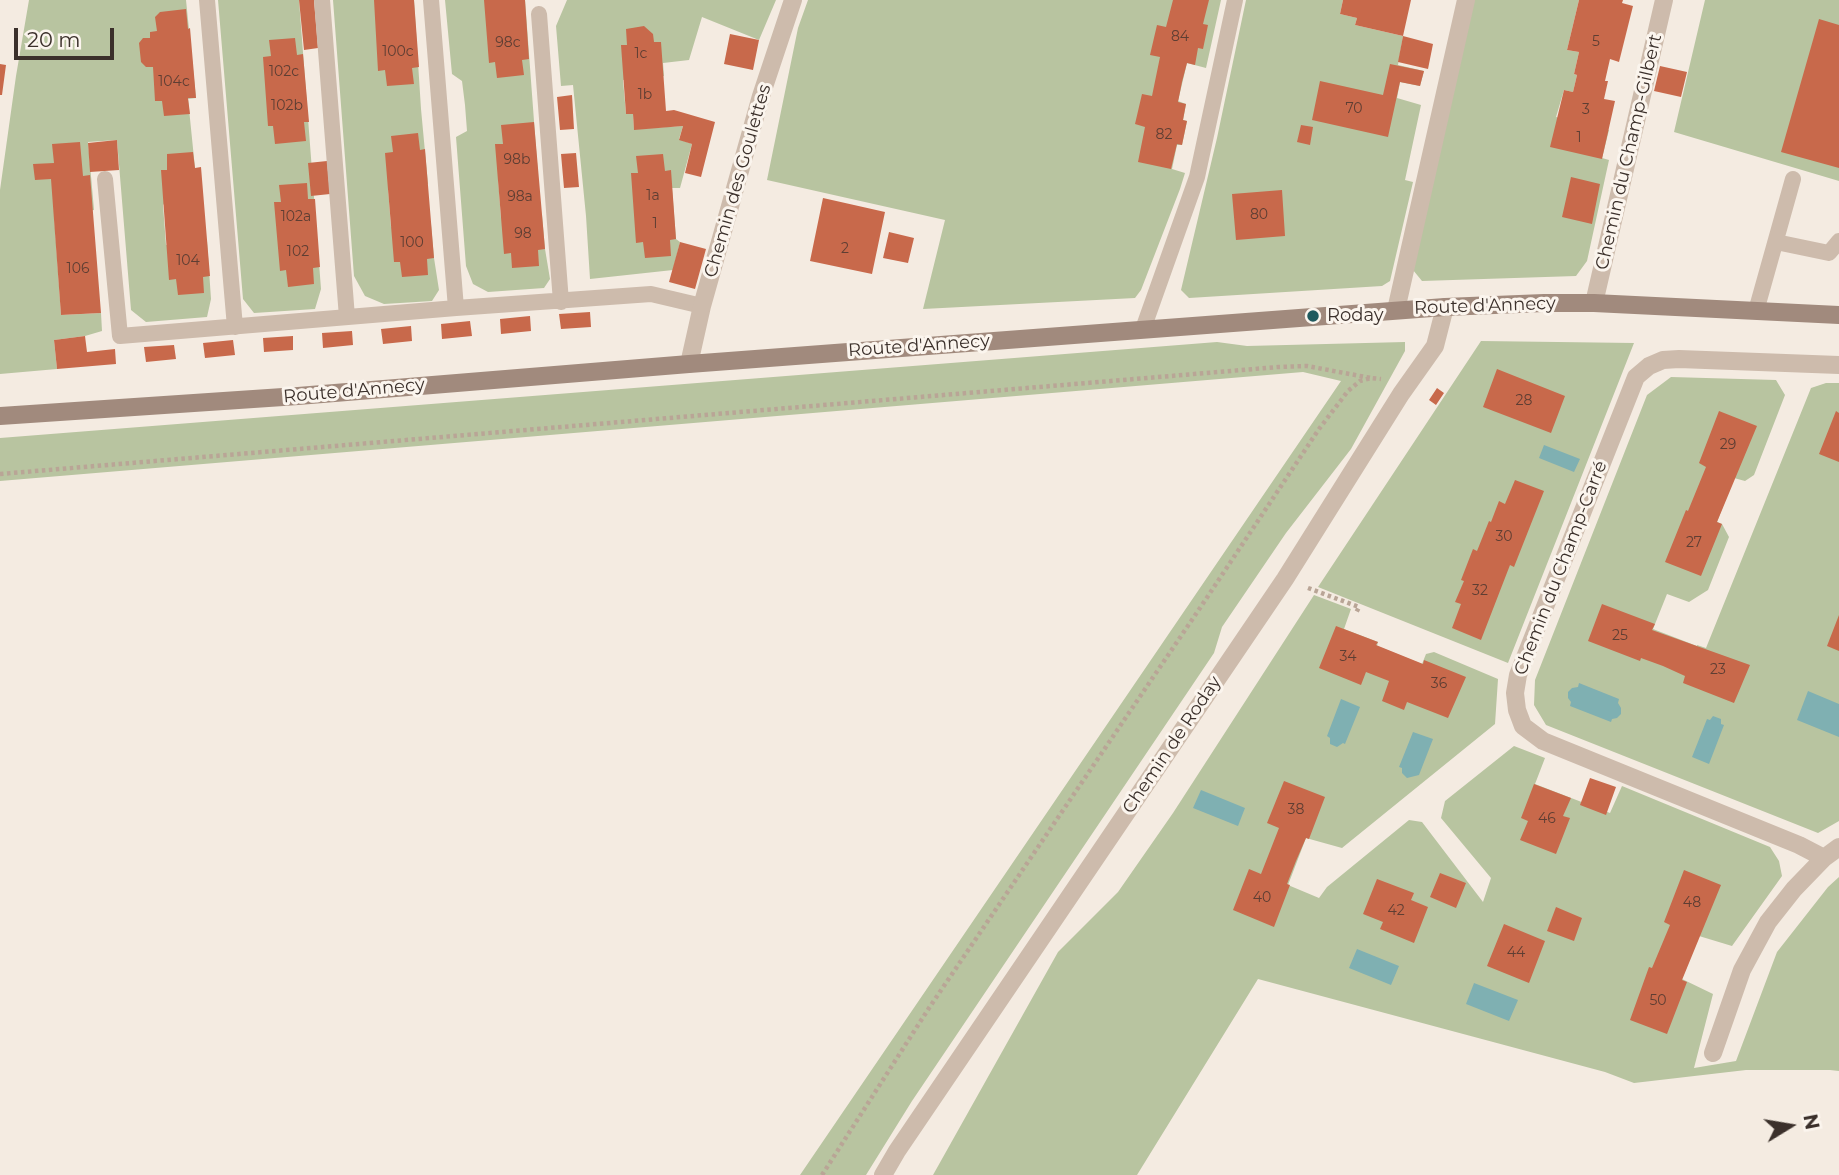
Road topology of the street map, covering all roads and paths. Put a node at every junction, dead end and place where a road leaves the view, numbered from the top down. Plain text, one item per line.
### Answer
1 (207, 0) edge
2 (322, 0) edge
3 (431, 0) edge
4 (793, 0) edge
5 (1235, 0) edge
6 (1466, 0) edge
7 (1664, 0) edge
8 (539, 14) dead end
9 (105, 179) dead end
10 (1793, 179) dead end
11 (1839, 241) edge
12 (1776, 242) junction
13 (561, 302) junction
14 (1594, 303) junction
15 (702, 306) junction
16 (1445, 307) junction
17 (456, 308) junction
18 (1396, 310) junction
19 (1756, 311) junction
20 (1839, 315) edge
21 (346, 317) junction
22 (235, 327) junction
23 (1143, 329) junction
24 (689, 364) junction
25 (1839, 365) edge
26 (1371, 378) junction
27 (1410, 381) junction
28 (0, 416) edge
29 (0, 474) edge
30 (1285, 579) junction
31 (1356, 613) dead end
32 (1839, 847) edge
33 (1824, 858) junction
34 (1713, 1053) dead end
35 (822, 1175) edge
36 (883, 1175) edge

1 - 22 lane
2 - 21 lane
3 - 17 lane
4 - 15 street, Chemin des Goulettes
5 - 23 lane
6 - 18 street
7 - 14 street, Chemin du Champ-Gilbert
8 - 13 lane
9 - 22 lane
10 - 12 lane
11 - 12 lane
12 - 19 lane
13 - 15 lane
13 - 17 lane
14 - 16 main road, Route d'Annecy
14 - 19 main road, Route d'Annecy
15 - 24 street, Chemin des Goulettes
16 - 18 main road, Route d'Annecy
16 - 27 street, Chemin de Roday
17 - 21 lane
18 - 23 main road, Route d'Annecy
19 - 20 main road, Route d'Annecy
21 - 22 lane
23 - 24 main road, Route d'Annecy
24 - 28 main road, Route d'Annecy
25 - 33 street, Chemin du Champ-Carré
26 - 27 path
26 - 29 path
26 - 35 path
27 - 30 street, Chemin de Roday
30 - 31 path
30 - 36 street, Chemin de Roday
32 - 33 street
33 - 34 street

